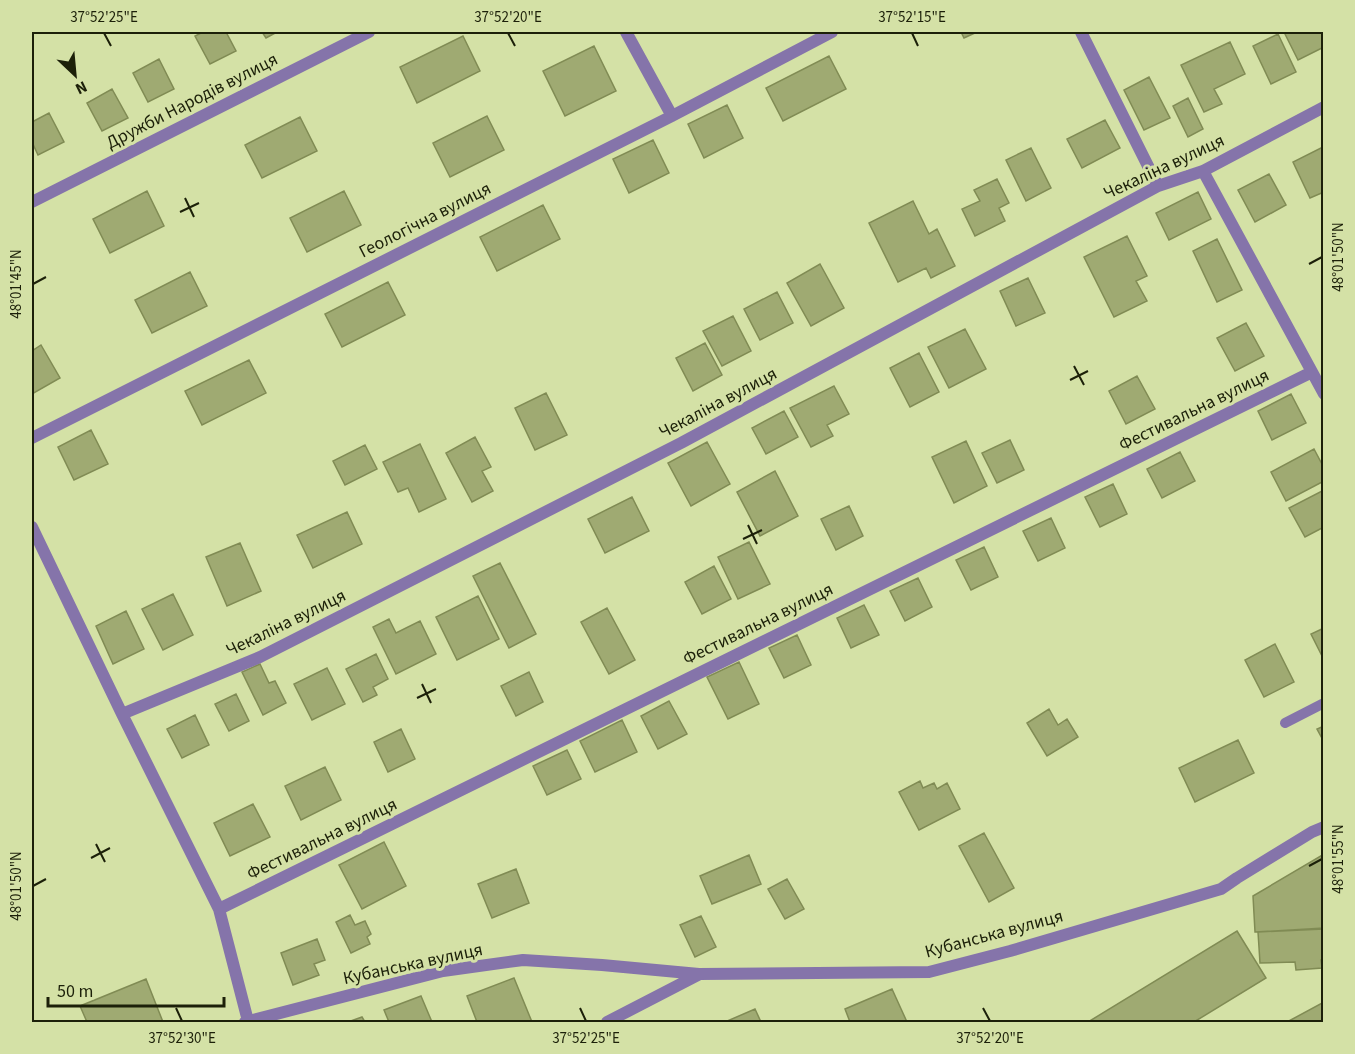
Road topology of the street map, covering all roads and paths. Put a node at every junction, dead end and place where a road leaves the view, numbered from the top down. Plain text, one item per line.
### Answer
1 (369, 32) edge
2 (626, 32) edge
3 (832, 32) edge
4 (1081, 32) edge
5 (1323, 107) edge
6 (672, 116) junction
7 (1203, 171) junction
8 (1158, 186) junction
9 (32, 202) edge
10 (1312, 372) junction
11 (1323, 394) edge
12 (32, 438) edge
13 (32, 527) edge
14 (1323, 703) edge
15 (122, 714) junction
16 (1285, 723) dead end
17 (1323, 827) edge
18 (219, 909) junction
19 (699, 974) junction
20 (246, 1022) edge
21 (607, 1023) edge

1 - 9 street, Дружби Народів вулиця
2 - 6 street
3 - 6 street, Геологічна вулиця
4 - 8 street
5 - 7 street, Чекаліна вулиця
6 - 12 street, Геологічна вулиця
7 - 8 street, Чекаліна вулиця
7 - 10 street
8 - 15 street, Чекаліна вулиця
10 - 11 street
10 - 18 street, Фестивальна вулиця
13 - 15 street
14 - 16 lane
15 - 18 street
17 - 19 street, Кубанська вулиця
18 - 20 street
19 - 20 street, Кубанська вулиця
19 - 21 street, Кубанська вулиця

